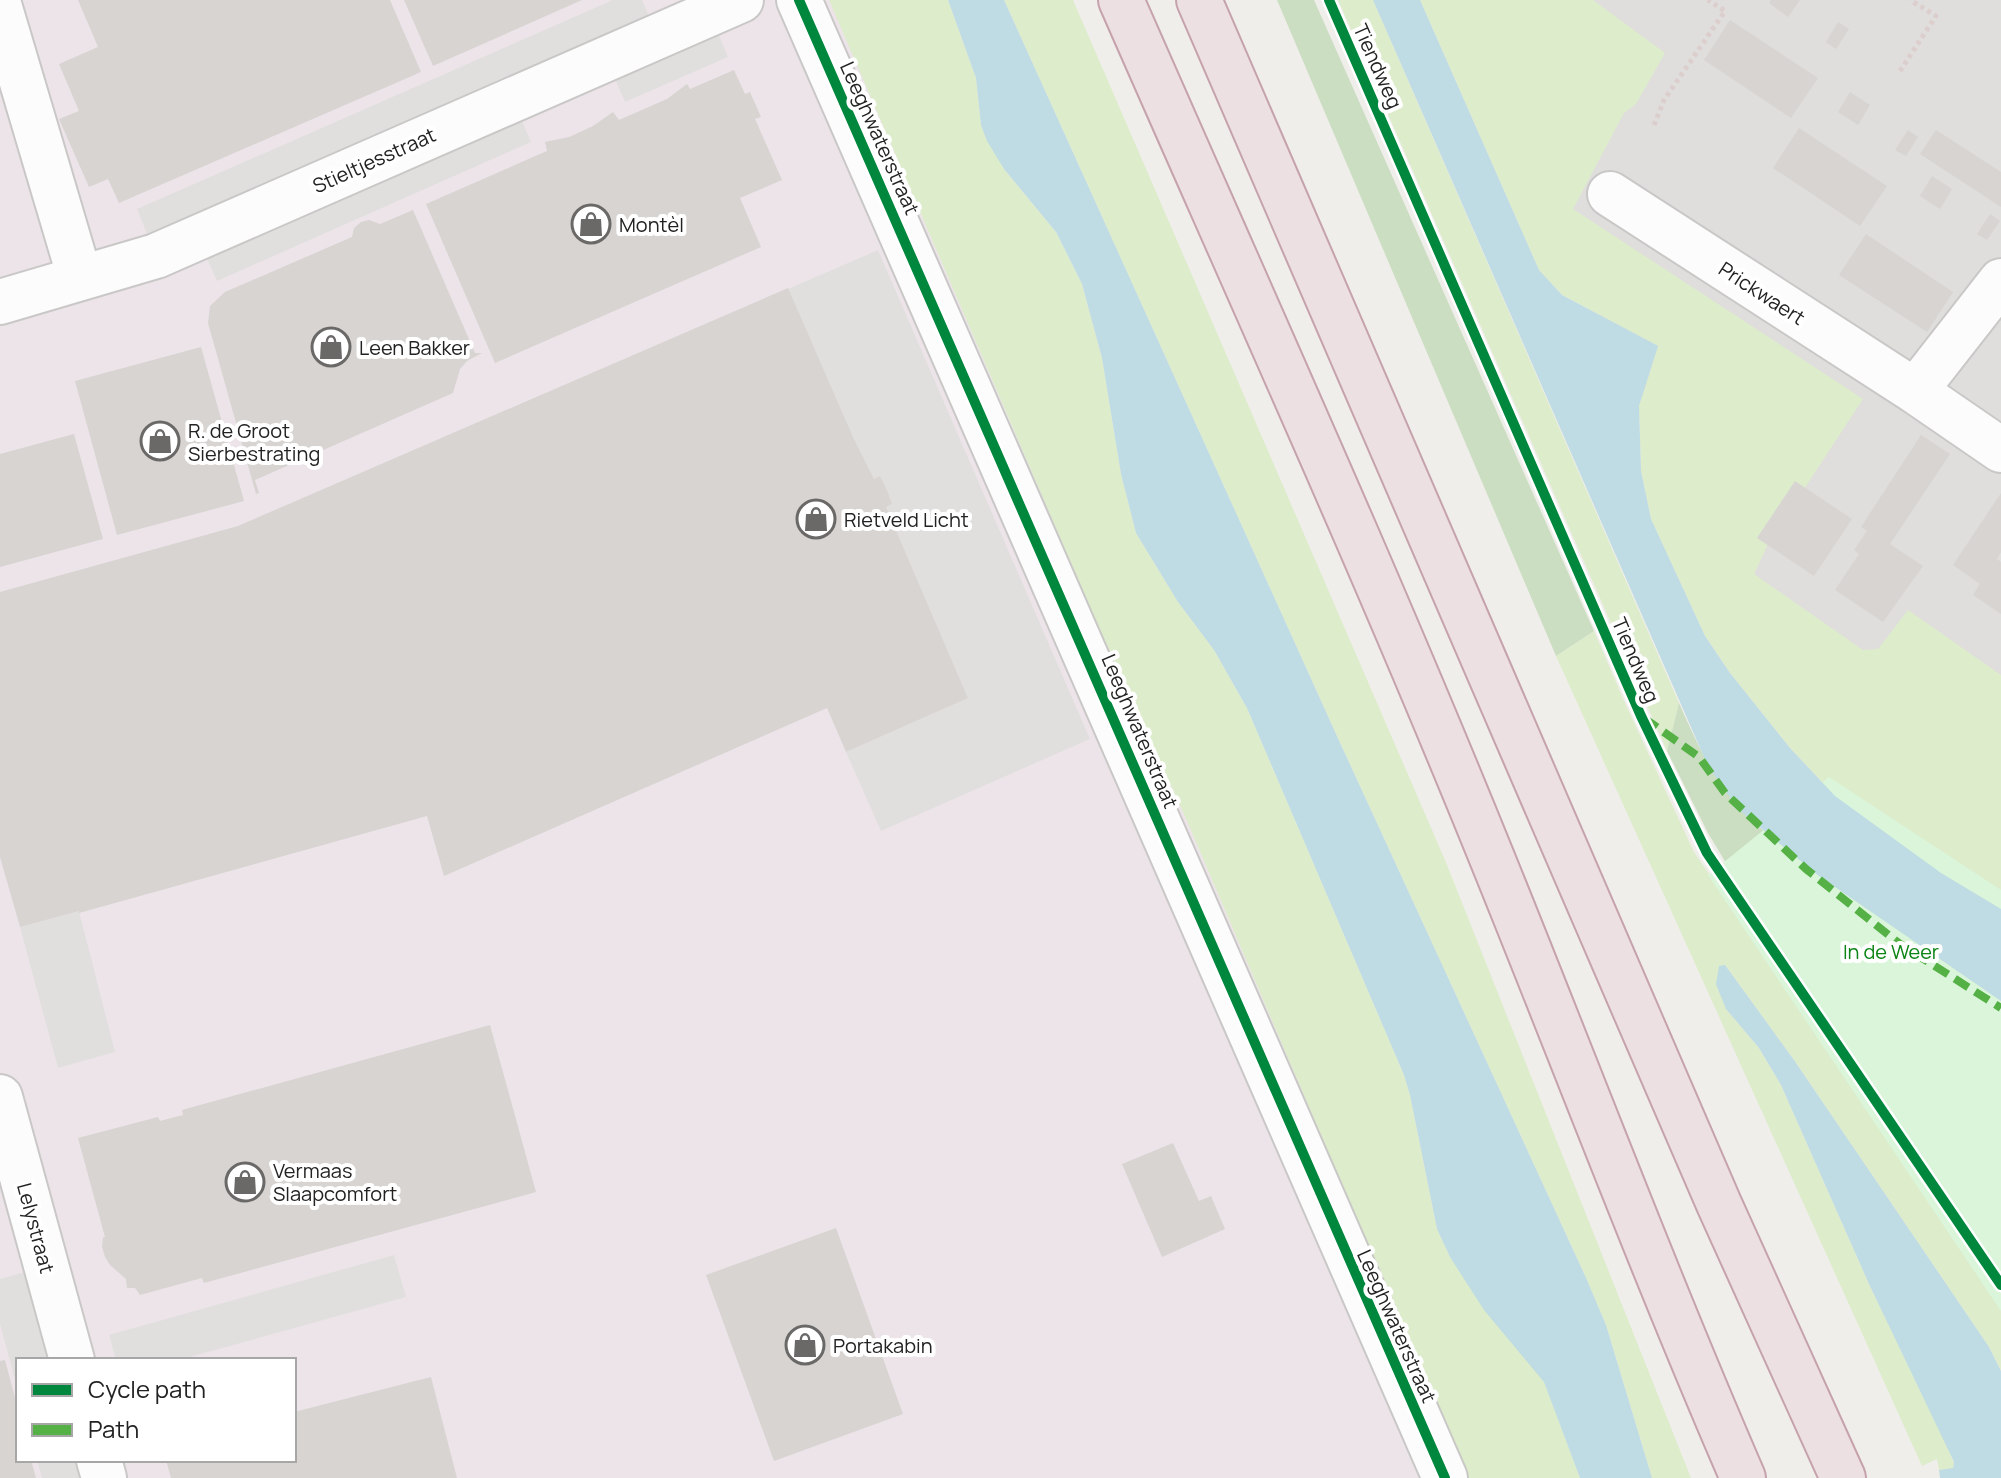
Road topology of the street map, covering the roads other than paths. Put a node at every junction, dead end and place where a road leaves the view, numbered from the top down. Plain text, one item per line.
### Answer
1 (741, 0) edge
2 (799, 0) edge
3 (1121, 0) edge
4 (1199, 0) edge
5 (0, 8) edge
6 (1610, 194) dead end
7 (80, 278) junction
8 (2001, 281) edge
9 (0, 302) edge
10 (1915, 391) junction
11 (2001, 450) edge
12 (0, 1097) edge
13 (71, 1358) edge
14 (1445, 1478) edge
15 (1743, 1478) edge
16 (1843, 1478) edge

1 - 7 street, Stieltjesstraat
2 - 14 street, Leeghwaterstraat
3 - 15 highway
4 - 16 highway
5 - 7 street
6 - 10 street, Prickwaert
7 - 9 street, Stieltjesstraat
8 - 10 street
10 - 11 street, Prickwaert
12 - 13 street, Lelystraat

